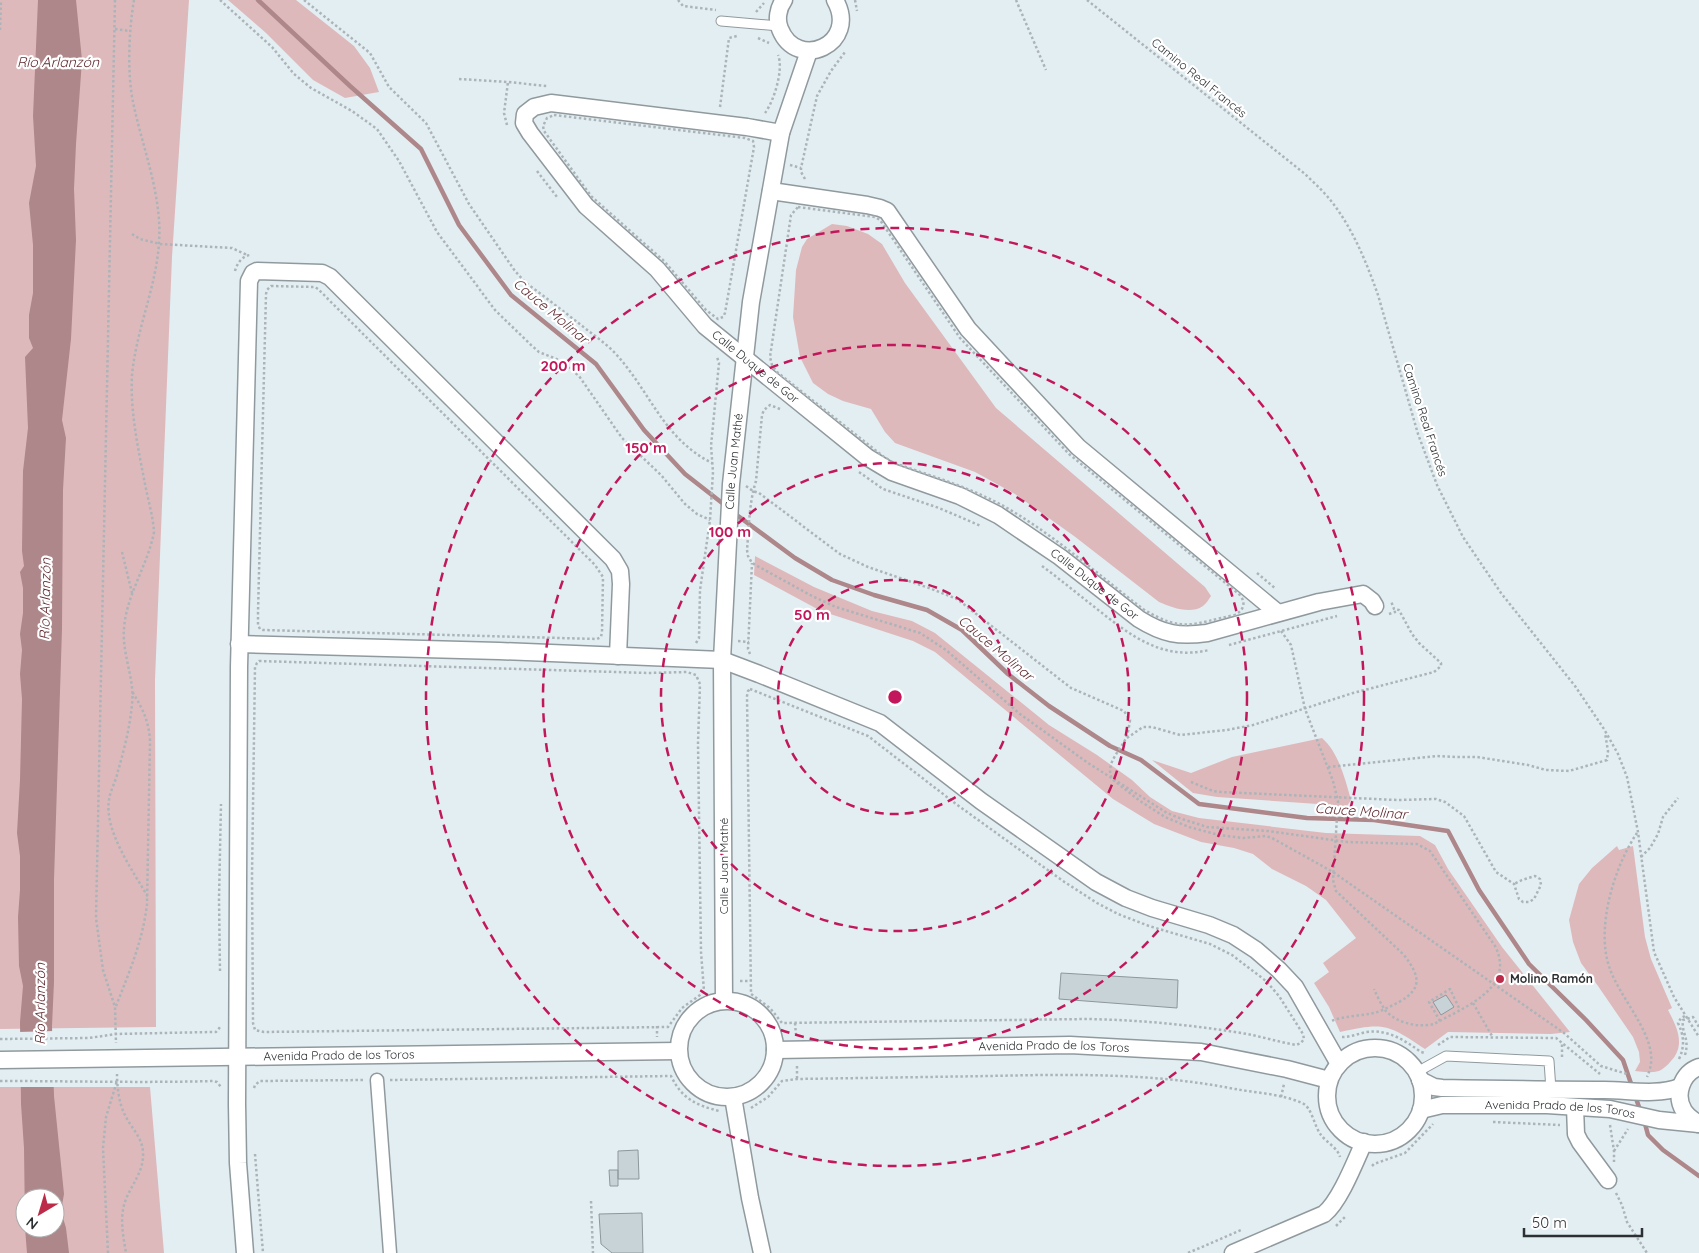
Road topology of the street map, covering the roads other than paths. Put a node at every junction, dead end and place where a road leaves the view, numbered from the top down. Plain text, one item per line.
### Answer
1 (784, 0) edge
2 (835, 0) edge
3 (721, 20) dead end
4 (778, 26) junction
5 (809, 51) junction
6 (781, 133) junction
7 (771, 191) junction
8 (744, 357) junction
9 (1375, 606) dead end
10 (1278, 614) junction
11 (239, 644) junction
12 (618, 656) junction
13 (722, 660) junction
14 (724, 1000) junction
15 (775, 1050) junction
16 (678, 1051) junction
17 (237, 1057) junction
18 (0, 1060) edge
19 (1339, 1064) junction
20 (1699, 1066) edge
21 (1418, 1076) junction
22 (377, 1080) road end
23 (1329, 1080) junction
24 (1680, 1087) junction
25 (1551, 1090) junction
26 (733, 1097) junction
27 (1575, 1107) junction
28 (1421, 1110) junction
29 (1699, 1124) edge
30 (1364, 1142) junction
31 (1608, 1180) road end
32 (245, 1253) edge
33 (390, 1253) edge
34 (762, 1253) edge
35 (1233, 1253) edge

1 - 4 street
2 - 5 street
3 - 4 lane
4 - 5 street
5 - 6 street, Calle Juan Mathé
6 - 7 street, Calle Juan Mathé
6 - 8 street, Calle Duque de Gor
7 - 8 street, Calle Juan Mathé
7 - 10 street
8 - 10 street, Calle Duque de Gor
8 - 13 street, Calle Juan Mathé
9 - 10 street, Calle Duque de Gor
11 - 12 street
11 - 12 street
11 - 17 street
12 - 13 street
13 - 14 street, Calle Juan Mathé
13 - 19 street
14 - 15 street
14 - 16 street
15 - 23 street, Avenida Prado de los Toros
15 - 26 street
16 - 17 street, Avenida Prado de los Toros
16 - 26 street
17 - 18 street, Avenida Prado de los Toros
17 - 32 street
19 - 21 street
19 - 23 street
20 - 24 street
21 - 25 street, Avenida Prado de los Toros
21 - 25 lane
21 - 28 street
22 - 33 street
23 - 30 street
24 - 25 street, Avenida Prado de los Toros
24 - 29 street
26 - 34 street
27 - 28 street, Avenida Prado de los Toros
27 - 29 street, Avenida Prado de los Toros
27 - 31 street
28 - 30 street
30 - 35 street

